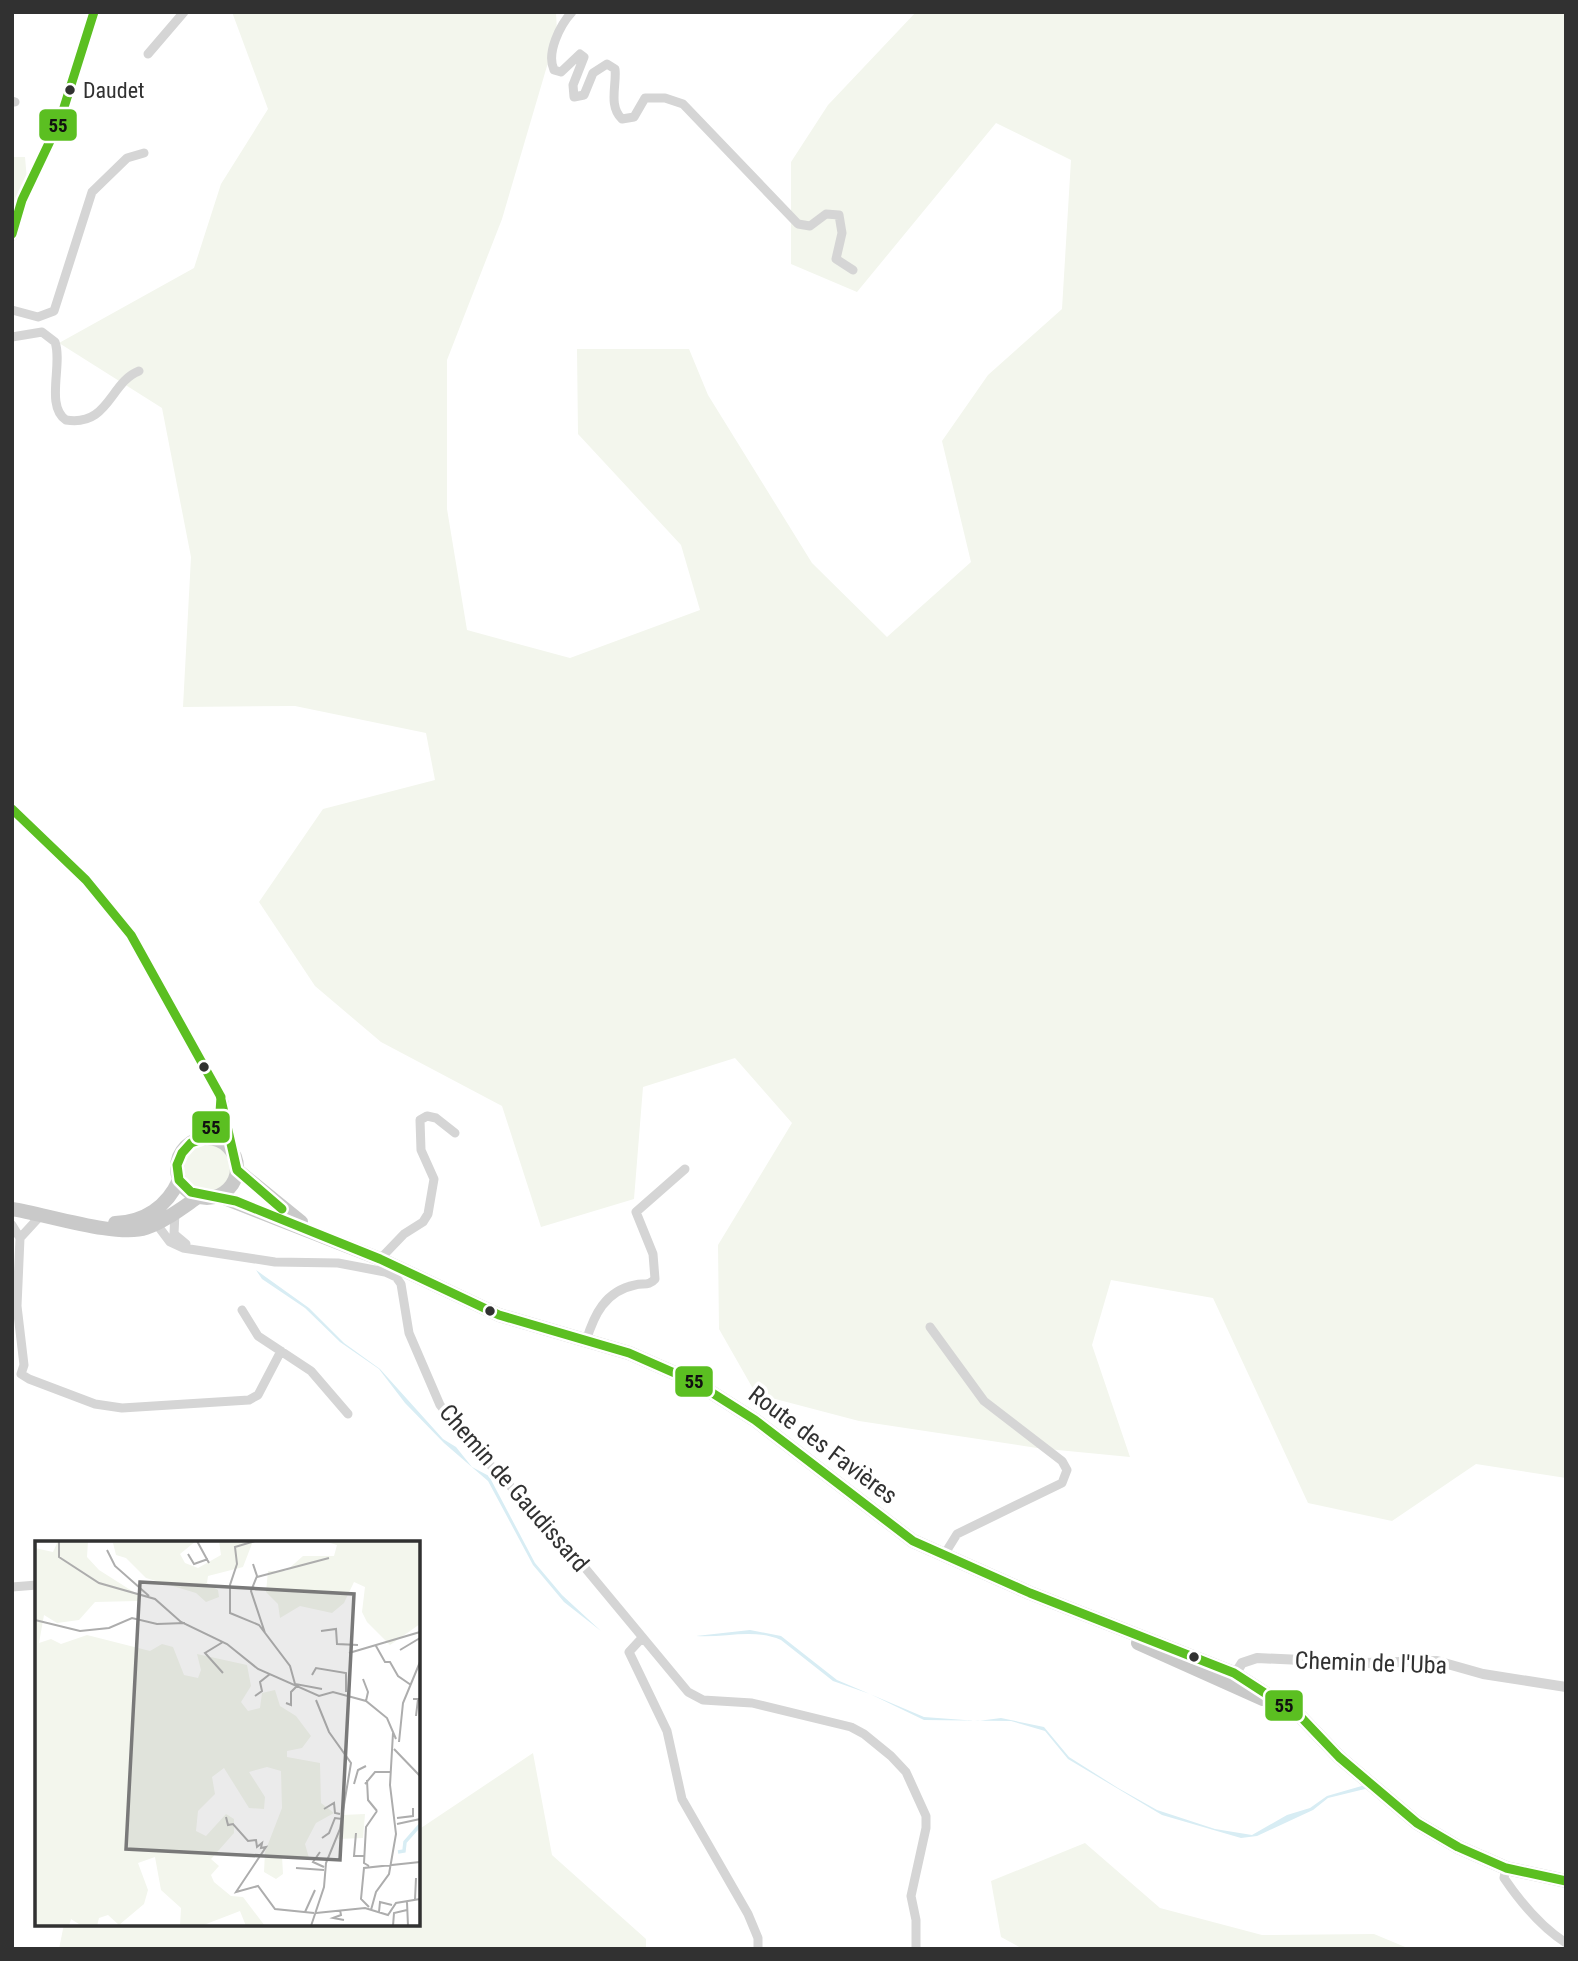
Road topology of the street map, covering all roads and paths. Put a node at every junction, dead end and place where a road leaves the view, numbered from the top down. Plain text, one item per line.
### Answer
1 (94, 12) edge
2 (184, 12) edge
3 (572, 12) edge
4 (148, 54) dead end
5 (144, 153) dead end
6 (12, 234) edge
7 (853, 270) dead end
8 (12, 310) edge
9 (12, 337) edge
10 (139, 370) dead end
11 (12, 809) edge
12 (223, 1103) junction
13 (455, 1133) dead end
14 (205, 1138) junction
15 (231, 1149) junction
16 (685, 1169) dead end
17 (237, 1170) junction
18 (179, 1180) junction
19 (219, 1196) junction
20 (198, 1197) junction
21 (12, 1203) edge
22 (12, 1209) edge
23 (168, 1209) junction
24 (42, 1214) junction
25 (155, 1224) junction
26 (12, 1225) edge
27 (326, 1237) junction
28 (20, 1238) junction
29 (197, 1250) junction
30 (380, 1259) junction
31 (242, 1310) dead end
32 (930, 1327) dead end
33 (586, 1341) junction
34 (281, 1351) junction
35 (348, 1414) dead end
36 (944, 1555) junction
37 (35, 1585) edge
38 (12, 1587) edge
39 (640, 1639) junction
40 (1232, 1678) junction
41 (1566, 1687) edge
42 (1506, 1868) junction
43 (1566, 1881) edge
44 (1566, 1943) edge
45 (758, 1949) edge
46 (916, 1949) edge

1 - 6 main road
2 - 4 street
3 - 7 street
5 - 8 street
9 - 10 street
11 - 12 main road
12 - 14 main road
12 - 15 main road
13 - 30 street
14 - 15 main road
14 - 18 main road
15 - 17 main road
16 - 33 street
17 - 19 main road
17 - 27 main road
18 - 20 main road
18 - 23 main road
19 - 20 main road
19 - 27 main road
20 - 23 main road
21 - 23 main road
22 - 24 main road
23 - 25 main road
23 - 29 street
24 - 25 main road
24 - 28 street
25 - 29 street
26 - 28 street
27 - 30 main road, Route des Favières
28 - 34 street
29 - 39 street, Chemin de Gaudissard
30 - 33 main road, Route des Favières
31 - 34 street
32 - 36 street
33 - 36 main road, Route des Favières
34 - 35 street
36 - 40 main road, Route des Favières
37 - 38 street
39 - 45 street
39 - 46 street
40 - 41 street, Chemin de l'Uba
40 - 42 main road, Route des Favières
42 - 43 main road
42 - 44 street

